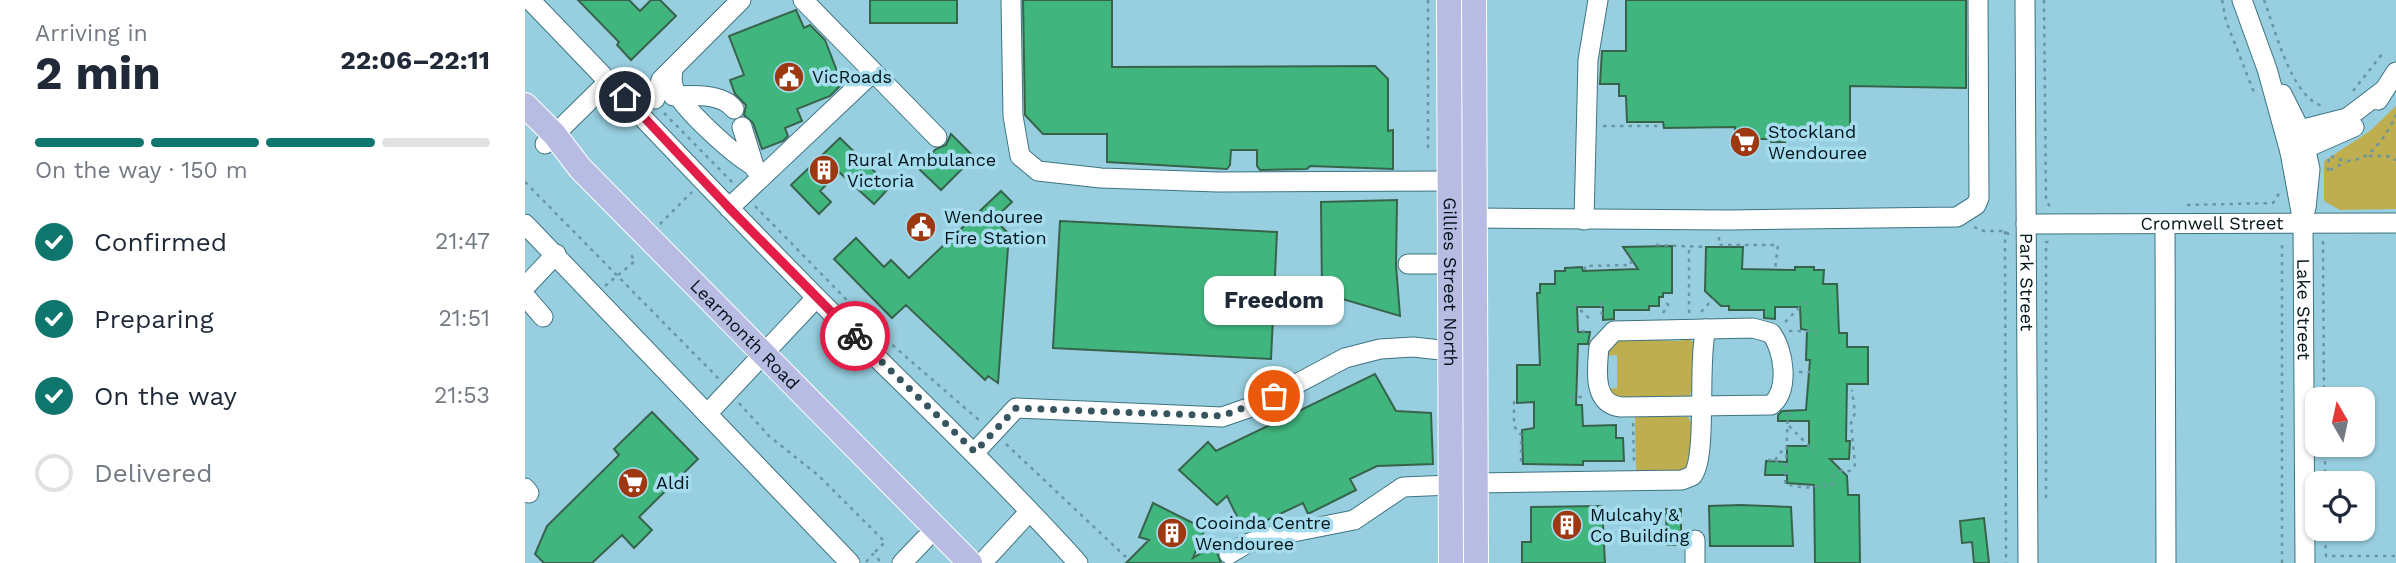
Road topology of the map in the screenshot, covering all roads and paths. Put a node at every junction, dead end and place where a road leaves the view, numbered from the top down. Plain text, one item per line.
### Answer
1 (530, 0) edge
2 (741, 0) edge
3 (803, 0) edge
4 (1011, 0) edge
5 (1448, 0) edge
6 (1474, 0) edge
7 (1598, 0) edge
8 (1978, 0) edge
9 (2025, 0) edge
10 (2044, 0) edge
11 (2222, 0) edge
12 (2242, 0) edge
13 (2264, 0) edge
14 (2383, 53) dead end
15 (673, 68) junction
16 (873, 72) junction
17 (2396, 72) edge
18 (609, 81) junction
19 (2351, 93) dead end
20 (677, 95) junction
21 (2256, 96) dead end
22 (525, 105) edge
23 (650, 105) junction
24 (2327, 107) dead end
25 (2396, 115) edge
26 (1663, 125) dead end
27 (1586, 126) junction
28 (541, 136) edge
29 (937, 137) dead end
30 (2295, 141) junction
31 (1778, 142) dead end
32 (1777, 147) dead end
33 (2328, 155) dead end
34 (2356, 158) junction
35 (2349, 160) junction
36 (2396, 160) edge
37 (756, 171) junction
38 (2328, 171) dead end
39 (2278, 180) dead end
40 (1449, 181) junction
41 (525, 182) edge
42 (744, 194) junction
43 (2046, 201) dead end
44 (2273, 202) dead end
45 (729, 208) junction
46 (1957, 215) junction
47 (1449, 218) junction
48 (1475, 218) junction
49 (1584, 220) junction
50 (2303, 223) junction
51 (2396, 223) edge
52 (525, 224) edge
53 (2027, 224) junction
54 (2165, 225) junction
55 (1719, 235) dead end
56 (2282, 240) dead end
57 (2323, 240) dead end
58 (2046, 242) dead end
59 (1655, 245) dead end
60 (1689, 245) junction
61 (1707, 247) dead end
62 (1631, 250) dead end
63 (556, 254) junction
64 (1408, 264) dead end
65 (1449, 264) junction
66 (1775, 269) dead end
67 (1585, 270) dead end
68 (525, 287) edge
69 (525, 296) edge
70 (816, 298) junction
71 (1665, 299) dead end
72 (1713, 299) dead end
73 (1805, 302) dead end
74 (1601, 303) dead end
75 (1574, 304) dead end
76 (1689, 313) dead end
77 (543, 317) dead end
78 (1659, 319) dead end
79 (1592, 321) junction
80 (1703, 321) junction
81 (1602, 322) junction
82 (1785, 323) dead end
83 (1602, 327) dead end
84 (1573, 331) dead end
85 (1592, 331) junction
86 (1598, 331) dead end
87 (1450, 351) junction
88 (758, 360) junction
89 (720, 381) dead end
90 (2324, 387) edge
91 (1852, 390) dead end
92 (1591, 394) dead end
93 (1570, 397) dead end
94 (1514, 401) dead end
95 (739, 404) dead end
96 (1700, 407) junction
97 (1788, 410) dead end
98 (708, 414) junction
99 (1633, 416) dead end
100 (1788, 425) junction
101 (994, 433) junction
102 (1785, 447) junction
103 (1814, 450) dead end
104 (975, 452) junction
105 (1769, 460) dead end
106 (1634, 471) dead end
107 (1839, 471) dead end
108 (1521, 473) dead end
109 (1834, 476) dead end
110 (1476, 483) junction
111 (1451, 485) junction
112 (2046, 506) dead end
113 (1029, 512) junction
114 (930, 534) junction
115 (1695, 540) dead end
116 (2325, 541) edge
117 (873, 554) junction
118 (1229, 554) dead end
119 (2396, 556) edge
120 (1129, 560) dead end
121 (866, 562) edge
122 (851, 563) edge
123 (883, 563) edge
124 (902, 563) edge
125 (949, 563) edge
126 (970, 563) edge
127 (982, 563) edge
128 (1078, 563) edge
129 (1451, 563) edge
130 (1476, 563) edge
131 (1695, 563) edge
132 (2006, 563) edge
133 (2028, 563) edge
134 (2165, 563) edge
135 (2282, 563) edge
136 (2305, 563) edge

1 - 18 street
2 - 15 street
3 - 16 street
4 - 40 street
5 - 40 main road, Gillies Street North
6 - 48 main road, Gillies Street North
7 - 27 street
8 - 46 street
9 - 53 street, Park Street
10 - 43 path
11 - 21 path
12 - 30 street, Lake Street
13 - 24 path
14 - 19 path
15 - 20 street
15 - 23 street
16 - 29 street
16 - 37 street
17 - 30 street
18 - 23 street
18 - 28 street
20 - 23 street
20 - 37 street
20 - 37 street
22 - 28 main road, Learmonth Road
23 - 42 path
23 - 45 street
25 - 34 path
26 - 27 path
27 - 49 street
28 - 88 main road, Learmonth Road
30 - 50 street, Lake Street
31 - 32 path
33 - 35 path
34 - 35 path
34 - 36 path
35 - 38 path
37 - 42 street
39 - 44 path
40 - 47 main road, Gillies Street North
41 - 89 path
42 - 45 street
42 - 101 path
45 - 70 street
46 - 49 street
46 - 132 path
47 - 48 main road
47 - 65 main road, Gillies Street North
48 - 49 street
48 - 110 main road, Gillies Street North
50 - 51 street, Cromwell Street
50 - 54 street, Cromwell Street
50 - 136 street, Lake Street
52 - 63 street
53 - 54 street, Cromwell Street
53 - 133 street, Park Street
54 - 134 street
55 - 66 path
56 - 135 path
57 - 90 path
58 - 112 path
59 - 60 path
60 - 61 path
60 - 76 path
62 - 67 path
63 - 68 street
63 - 98 street
64 - 65 street
65 - 87 main road, Gillies Street North
69 - 77 street
70 - 88 street
70 - 104 street
71 - 78 path
72 - 80 path
73 - 82 path
74 - 81 path
75 - 79 path
79 - 81 path
79 - 85 path
80 - 96 street
80 - 96 street
80 - 96 street
81 - 83 path
84 - 85 path
85 - 86 path
87 - 101 street
87 - 111 main road, Gillies Street North
88 - 98 street
88 - 114 main road, Learmonth Road
91 - 107 path
92 - 93 path
94 - 108 path
95 - 117 path
96 - 110 street
97 - 100 path
98 - 122 street
99 - 106 path
100 - 102 path
100 - 103 path
101 - 104 street
101 - 120 path
102 - 105 path
102 - 109 path
104 - 113 street
110 - 130 main road, Gillies Street North
111 - 118 street
111 - 129 main road, Gillies Street North
113 - 127 street
113 - 128 street
114 - 124 street
114 - 125 main road, Learmonth Road
114 - 126 main road, Learmonth Road
115 - 131 street
116 - 119 path
117 - 121 path
117 - 123 path

